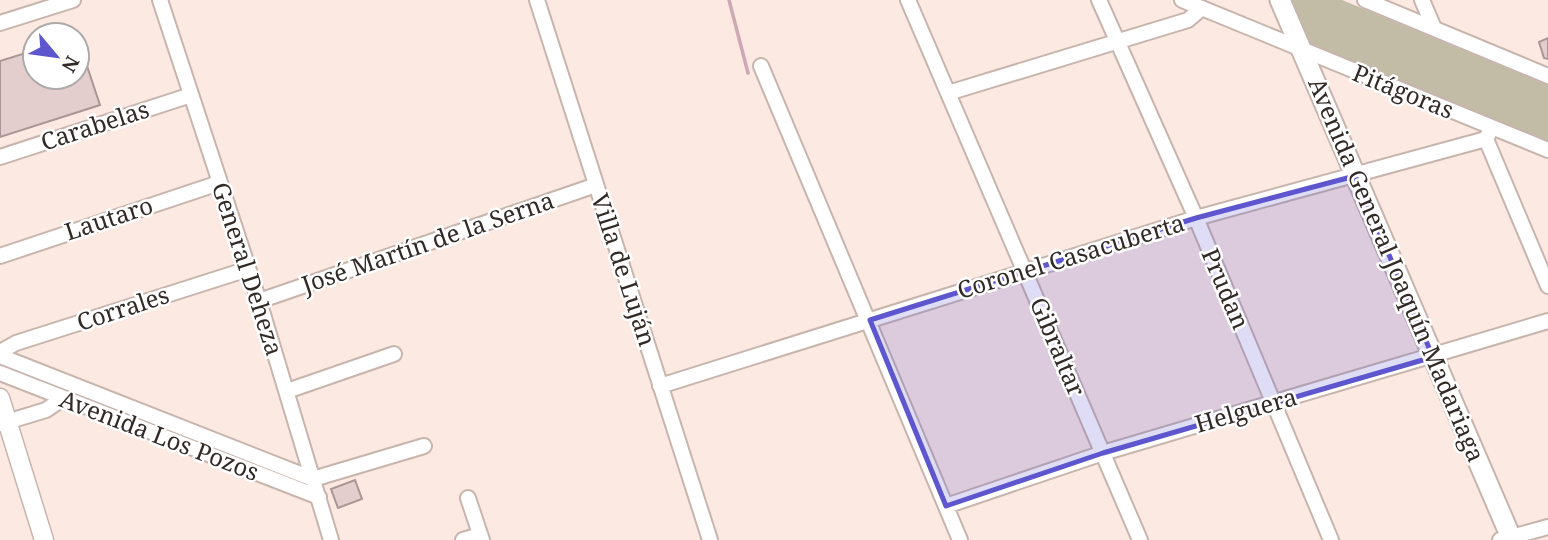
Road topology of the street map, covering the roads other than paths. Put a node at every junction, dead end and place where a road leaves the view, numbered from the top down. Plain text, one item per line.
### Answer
1 (73, 0) edge
2 (160, 0) edge
3 (537, 0) edge
4 (908, 0) edge
5 (1099, 0) edge
6 (1182, 0) edge
7 (1280, 0) edge
8 (1365, 0) edge
9 (1422, 0) edge
10 (1202, 8) junction
11 (0, 23) edge
12 (1434, 29) junction
13 (1119, 42) junction
14 (1302, 51) junction
15 (761, 66) dead end
16 (1548, 76) edge
17 (948, 93) junction
18 (191, 95) junction
19 (1489, 134) junction
20 (1548, 150) edge
21 (0, 157) edge
22 (1355, 176) junction
23 (219, 183) junction
24 (596, 185) junction
25 (1196, 218) junction
26 (0, 256) edge
27 (248, 269) junction
28 (1024, 271) junction
29 (1548, 286) edge
30 (259, 301) junction
31 (870, 320) junction
32 (1548, 321) edge
33 (0, 354) edge
34 (394, 354) dead end
35 (1433, 357) junction
36 (0, 373) edge
37 (660, 386) junction
38 (287, 391) junction
39 (0, 398) edge
40 (62, 399) junction
41 (1273, 403) junction
42 (3, 423) edge
43 (424, 446) dead end
44 (1103, 453) junction
45 (313, 479) junction
46 (318, 497) junction
47 (468, 498) dead end
48 (946, 506) junction
49 (1548, 527) edge
50 (481, 537) edge
51 (1508, 539) edge
52 (44, 540) edge
53 (331, 540) edge
54 (463, 540) edge
55 (710, 540) edge
56 (960, 540) edge
57 (1140, 540) edge
58 (1331, 540) edge

1 - 11 street
2 - 18 street, General Deheza
3 - 24 street, Villa de Luján
4 - 17 street, Gibraltar
5 - 13 street, Prudan
6 - 10 street, Pitágoras
7 - 14 main road, Avenida General Joaquín Madariaga
8 - 12 street
9 - 12 street
10 - 13 street
10 - 14 street, Pitágoras
12 - 16 street
13 - 17 street
13 - 25 street, Prudan
14 - 19 street, Pitágoras
14 - 22 main road, Avenida General Joaquín Madariaga
15 - 31 street
17 - 28 street, Gibraltar
18 - 21 street, Carabelas
18 - 23 street, General Deheza
19 - 20 street, Pitágoras
19 - 22 street, Coronel Casacuberta
19 - 29 street
22 - 25 street, Coronel Casacuberta
22 - 35 main road, Avenida General Joaquín Madariaga
23 - 26 street, Lautaro
23 - 27 street, General Deheza
24 - 30 street, José Martín de la Serna
24 - 37 street, Villa de Luján
25 - 28 street, Coronel Casacuberta
25 - 41 street, Prudan
27 - 30 street, General Deheza
27 - 33 street, Corrales
28 - 31 street, Coronel Casacuberta
28 - 44 street, Gibraltar
30 - 38 street, General Deheza
31 - 37 street, Coronel Casacuberta
31 - 48 street
32 - 35 street, Helguera
33 - 45 street, Avenida Los Pozos
34 - 38 street
35 - 41 street, Helguera
35 - 51 main road, Avenida General Joaquín Madariaga
36 - 40 street, Avenida Los Pozos
37 - 55 street, Villa de Luján
38 - 45 street, General Deheza
39 - 42 street
40 - 42 street
40 - 46 street, Avenida Los Pozos
41 - 44 street, Helguera
41 - 58 street, Prudan
42 - 52 street
43 - 45 street
44 - 48 street, Helguera
44 - 57 street, Gibraltar
45 - 46 street, General Deheza
46 - 53 street, General Deheza
47 - 50 street
48 - 56 street
49 - 51 street
50 - 54 street

